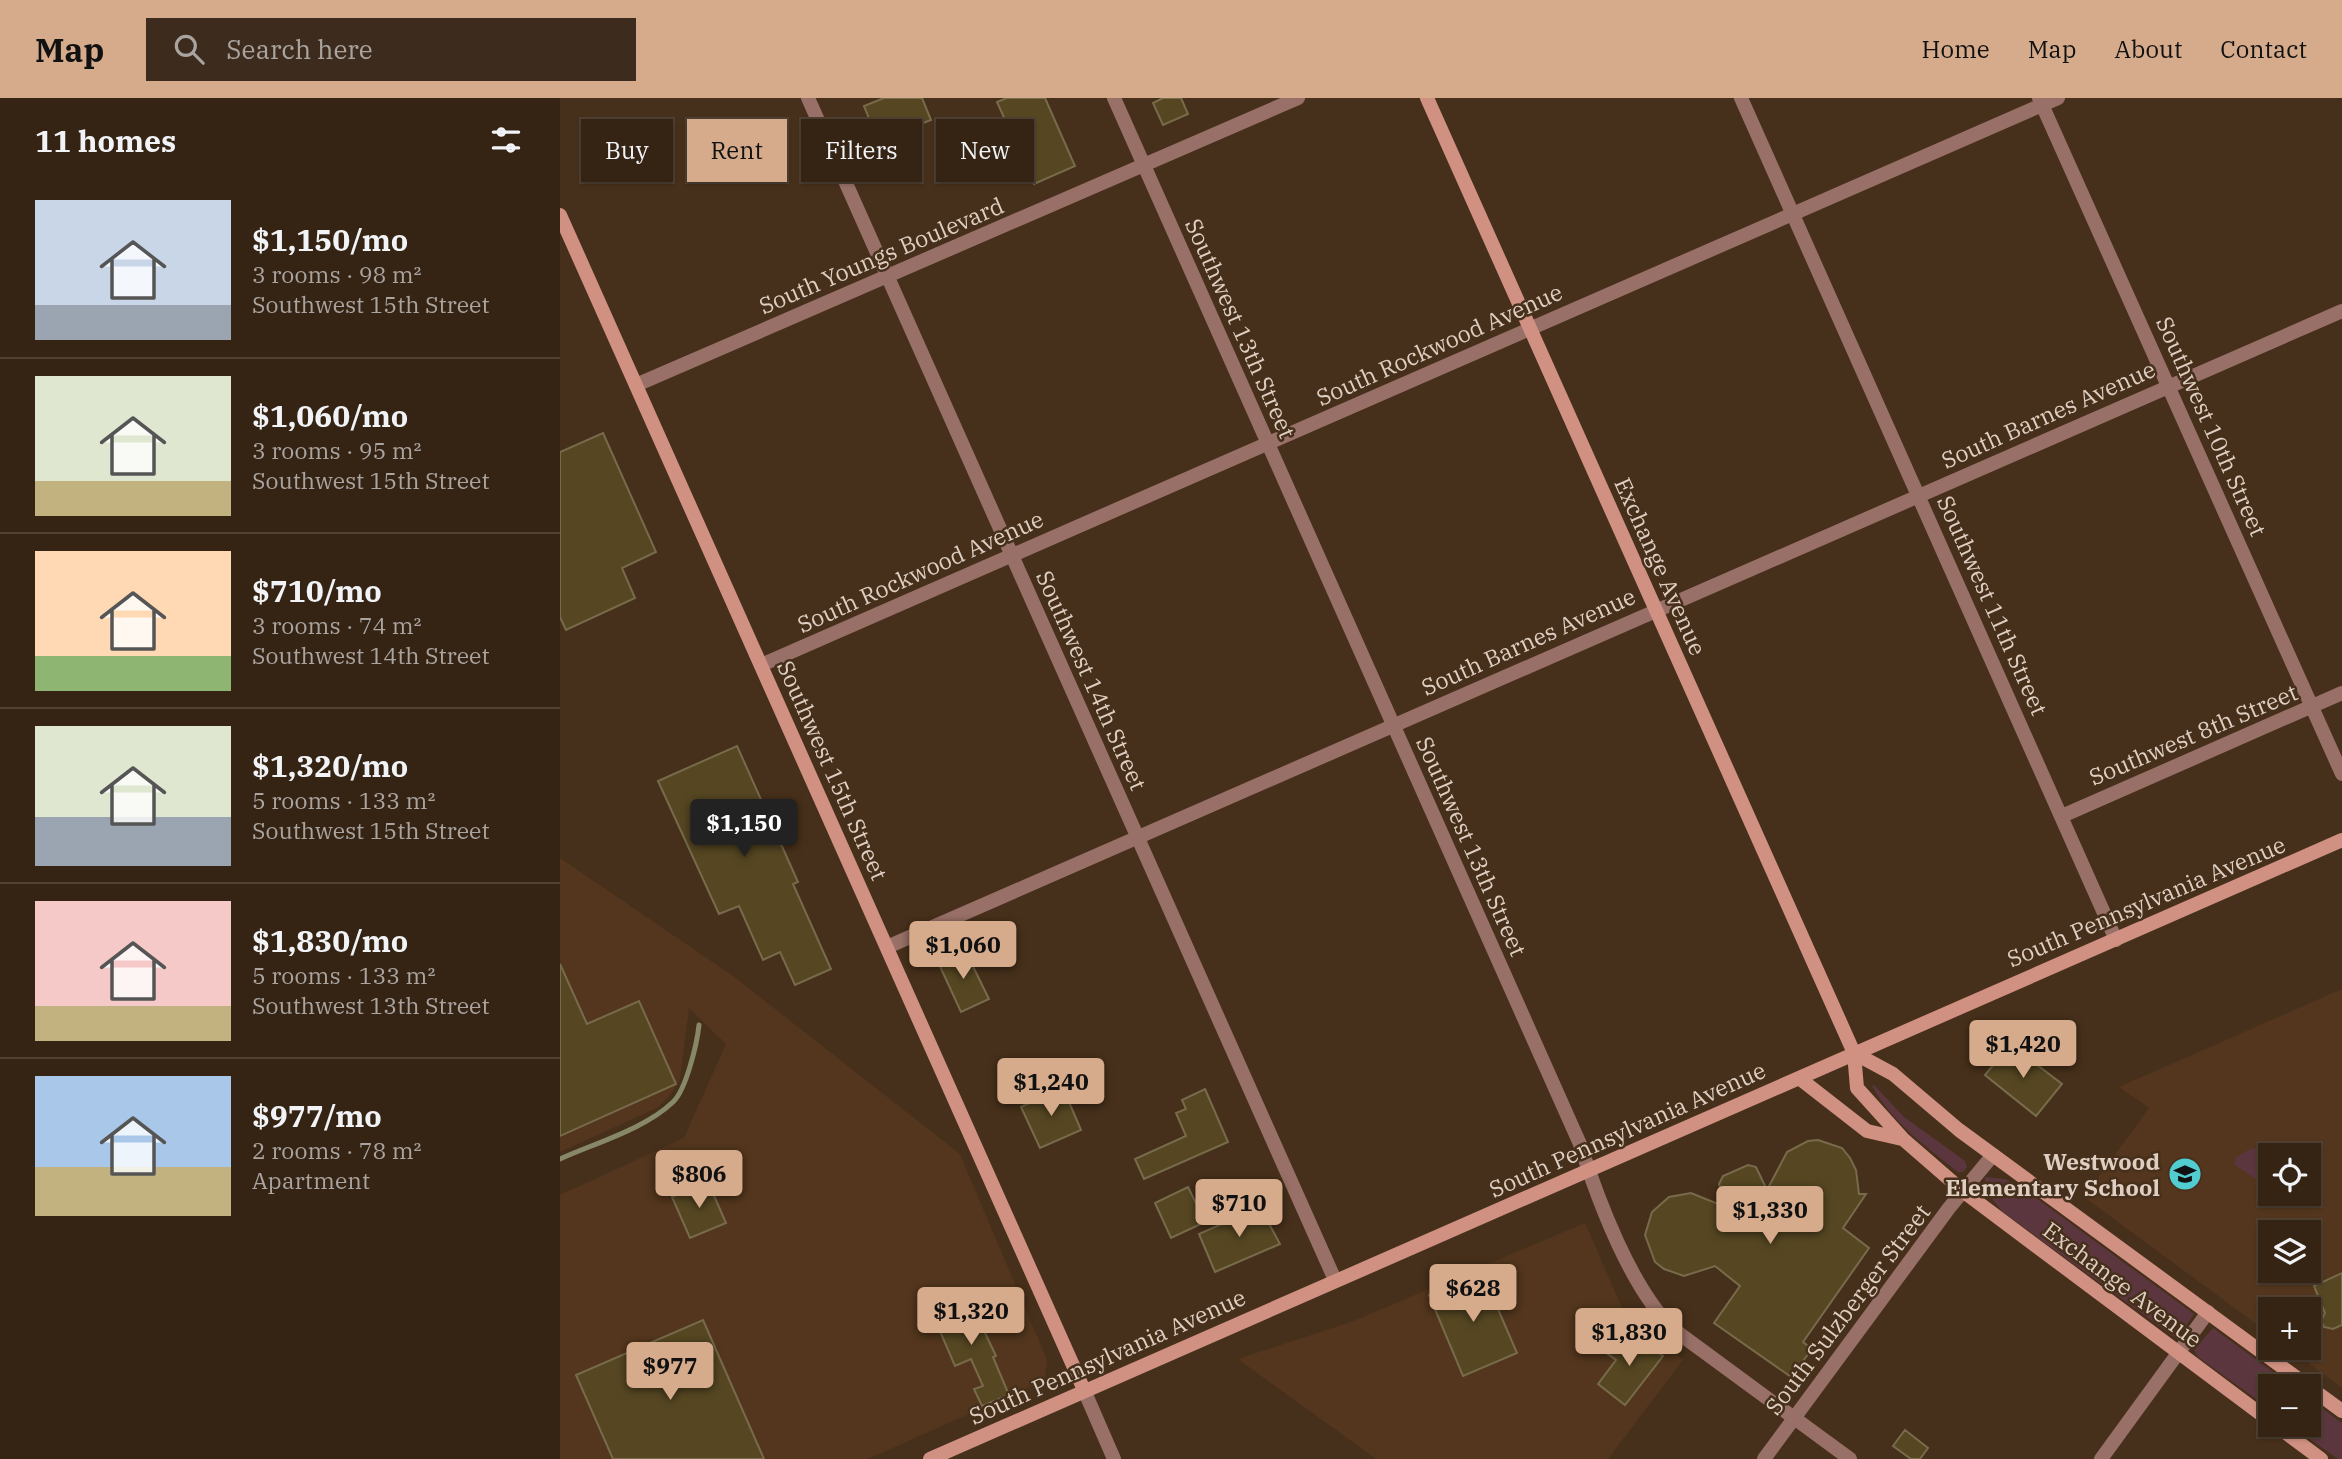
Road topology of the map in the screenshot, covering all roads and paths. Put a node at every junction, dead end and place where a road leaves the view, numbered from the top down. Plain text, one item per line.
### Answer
1 (808, 98) edge
2 (1114, 98) edge
3 (1298, 98) edge
4 (1427, 98) edge
5 (1741, 98) edge
6 (2058, 98) edge
7 (2040, 101) edge
8 (1143, 165) junction
9 (1793, 214) junction
10 (560, 215) edge
11 (886, 278) junction
12 (2342, 311) edge
13 (1530, 328) junction
14 (636, 385) junction
15 (2169, 386) junction
16 (1268, 444) junction
17 (1919, 496) junction
18 (1011, 556) junction
19 (1655, 610) junction
20 (761, 665) junction
21 (2342, 694) edge
22 (2312, 707) junction
23 (1394, 726) junction
24 (2342, 774) edge
25 (2062, 816) junction
26 (1138, 838) junction
27 (2342, 840) edge
28 (2116, 940) junction
29 (887, 947) junction
30 (1854, 1052) junction
31 (1799, 1078) junction
32 (1903, 1139) junction
33 (1993, 1155) junction
34 (1588, 1171) junction
35 (1964, 1192) junction
36 (1335, 1280) junction
37 (2208, 1312) junction
38 (2178, 1354) junction
39 (1084, 1390) junction
40 (2342, 1411) edge
41 (2258, 1412) edge
42 (1794, 1418) junction
43 (2291, 1437) edge
44 (930, 1459) edge
45 (1114, 1459) edge
46 (1764, 1459) edge
47 (1850, 1459) edge
48 (2101, 1459) edge
49 (2321, 1459) edge

1 - 11 street, Southwest 14th Street
2 - 8 street, Southwest 13th Street
3 - 8 street, South Youngs Boulevard
4 - 13 main road, Exchange Avenue
5 - 9 street, Southwest 11th Street
6 - 7 street, South Rockwood Avenue
7 - 9 street, South Rockwood Avenue
7 - 15 street, Southwest 10th Street
8 - 11 street, South Youngs Boulevard
8 - 16 street, Southwest 13th Street
9 - 13 street, South Rockwood Avenue
9 - 17 street, Southwest 11th Street
10 - 14 main road, Southwest 15th Street
11 - 14 street, South Youngs Boulevard
11 - 18 street, Southwest 14th Street
12 - 15 street, South Barnes Avenue
13 - 16 street, South Rockwood Avenue
13 - 19 main road, Exchange Avenue
14 - 20 main road, Southwest 15th Street
15 - 17 street, South Barnes Avenue
15 - 22 street, Southwest 10th Street
16 - 18 street, South Rockwood Avenue
16 - 23 street, Southwest 13th Street
17 - 19 street, South Barnes Avenue
17 - 25 street, Southwest 11th Street
18 - 20 street, South Rockwood Avenue
18 - 26 street, Southwest 14th Street
19 - 23 street, South Barnes Avenue
19 - 30 main road, Exchange Avenue
20 - 29 main road, Southwest 15th Street
21 - 22 street, Southwest 8th Street
22 - 24 street, Southwest 10th Street
22 - 25 street, Southwest 8th Street
23 - 26 street, South Barnes Avenue
23 - 34 street, Southwest 13th Street
25 - 28 street, Southwest 11th Street
26 - 29 street, South Barnes Avenue
26 - 36 street, Southwest 14th Street
27 - 28 main road, South Pennsylvania Avenue
28 - 30 main road, South Pennsylvania Avenue
29 - 39 main road, Southwest 15th Street
30 - 31 main road, South Pennsylvania Avenue
30 - 32 main road, Exchange Avenue
30 - 33 main road, Exchange Avenue
31 - 32 main road
31 - 34 main road, South Pennsylvania Avenue
32 - 35 main road, Exchange Avenue
33 - 35 street, South Sulzberger Street
33 - 37 main road, Exchange Avenue
34 - 36 main road, South Pennsylvania Avenue
34 - 42 street, Southwest 13th Street
35 - 38 main road, Exchange Avenue
35 - 42 street, South Sulzberger Street
36 - 39 main road, South Pennsylvania Avenue
37 - 38 street
37 - 40 main road, Exchange Avenue
38 - 41 main road, Exchange Avenue
38 - 48 street
39 - 44 main road, South Pennsylvania Avenue
39 - 45 street, Southwest 15th Street
42 - 46 street, South Sulzberger Street
42 - 47 street, Southwest 13th Street
43 - 49 main road

